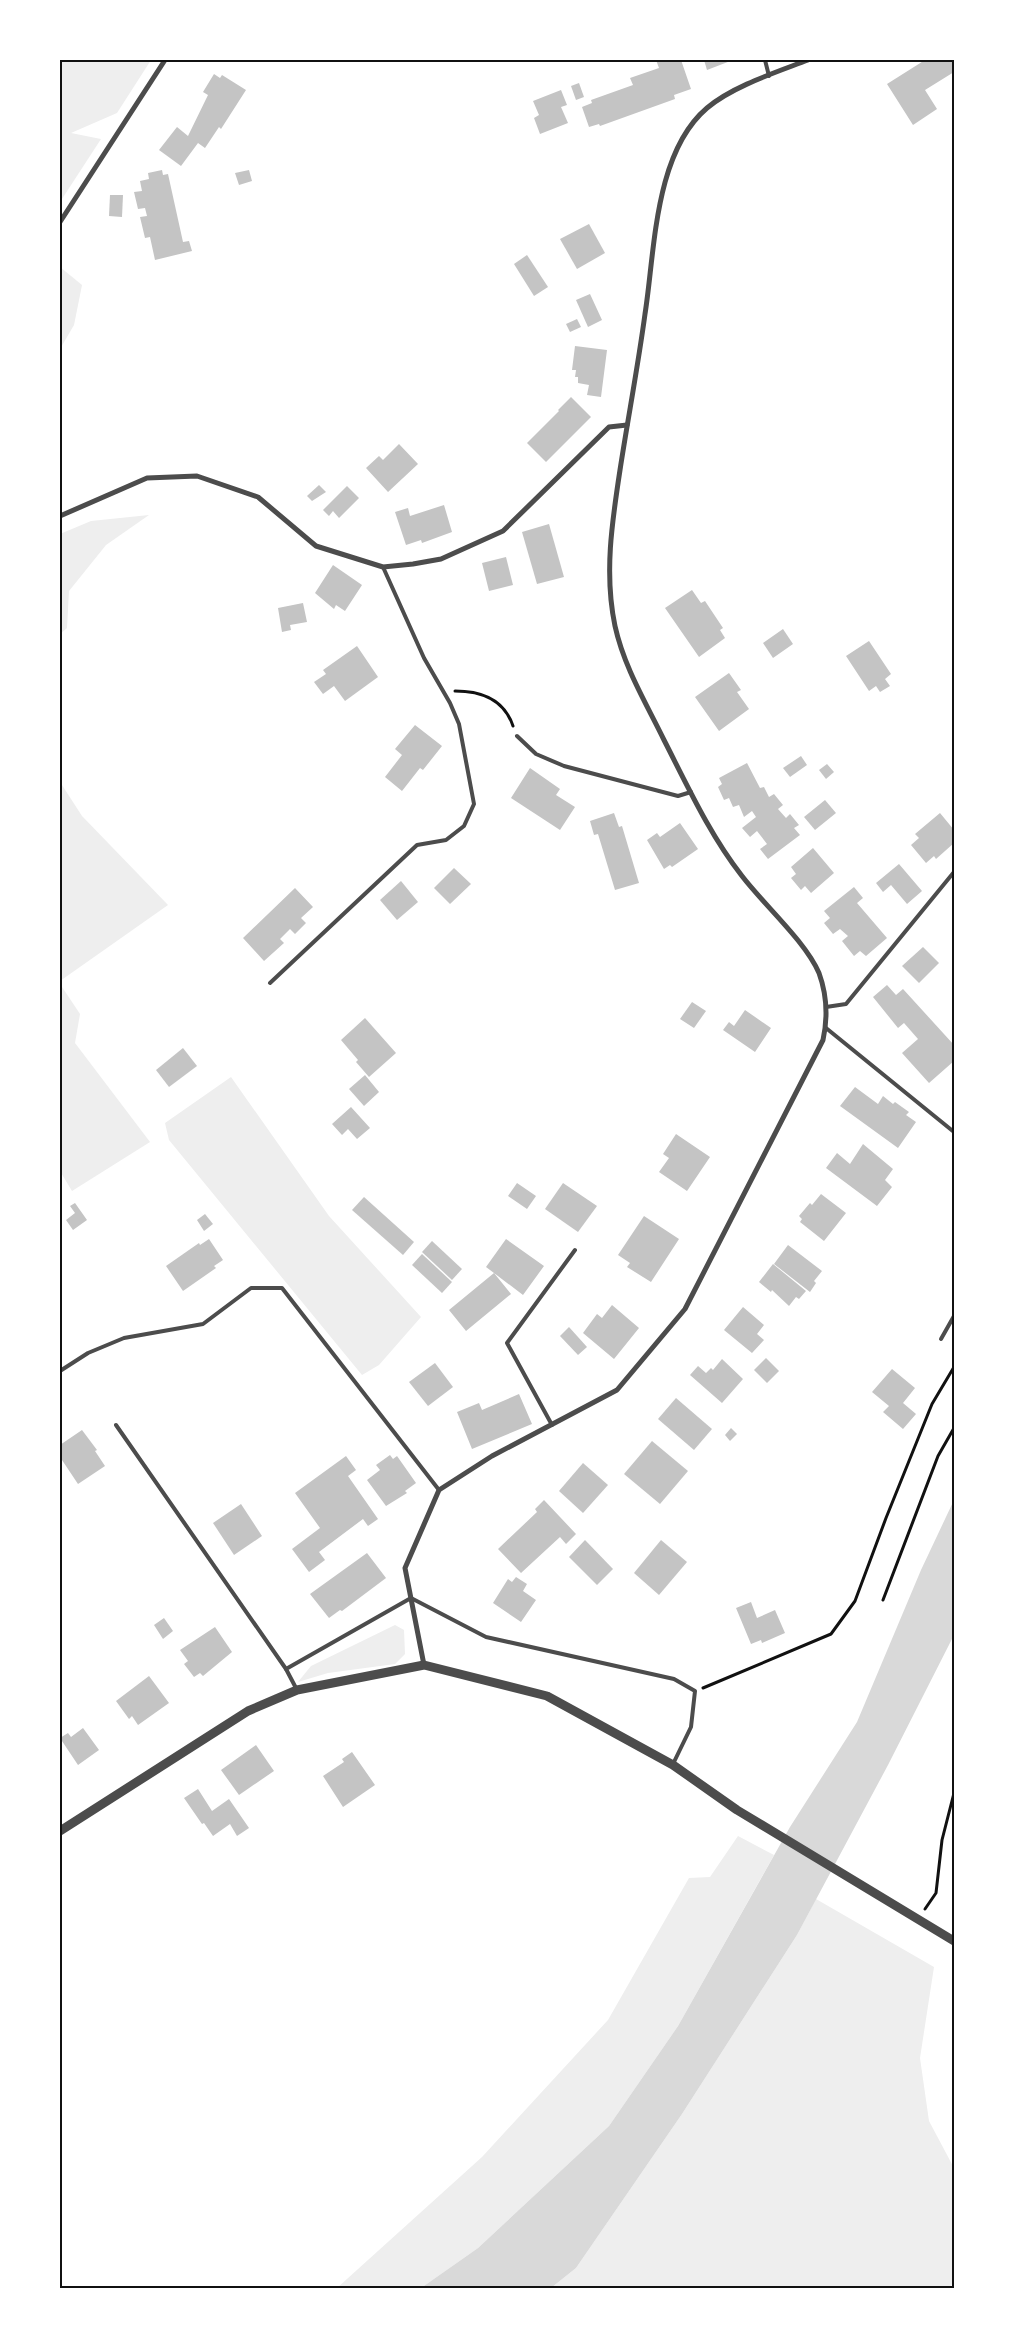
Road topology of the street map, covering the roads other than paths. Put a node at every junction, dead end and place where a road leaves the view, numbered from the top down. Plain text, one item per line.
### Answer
1 (166, 60) edge
2 (765, 60) edge
3 (808, 60) edge
4 (769, 76) junction
5 (60, 222) edge
6 (627, 425) junction
7 (60, 516) edge
8 (383, 567) junction
9 (517, 736) road end
10 (691, 792) junction
11 (954, 872) edge
12 (270, 983) dead end
13 (826, 1006) junction
14 (826, 1028) junction
15 (954, 1132) edge
16 (574, 1250) dead end
17 (954, 1316) edge
18 (941, 1339) dead end
19 (60, 1372) edge
20 (116, 1425) dead end
21 (552, 1425) junction
22 (438, 1490) junction
23 (411, 1598) junction
24 (424, 1665) junction
25 (286, 1668) junction
26 (297, 1690) junction
27 (673, 1765) junction
28 (60, 1831) edge
29 (954, 1941) edge

1 - 5 street
2 - 4 lane
3 - 4 street
4 - 6 street
6 - 8 street
6 - 10 street
7 - 8 street
8 - 12 lane
9 - 10 lane
10 - 13 street
11 - 13 lane
13 - 14 street
14 - 15 lane
14 - 21 street
16 - 21 lane
17 - 18 lane
19 - 22 lane
20 - 25 lane
21 - 22 street
22 - 23 street
23 - 24 street
23 - 25 lane
23 - 27 lane
24 - 26 street
24 - 27 street
25 - 26 lane
26 - 28 street
27 - 29 street

